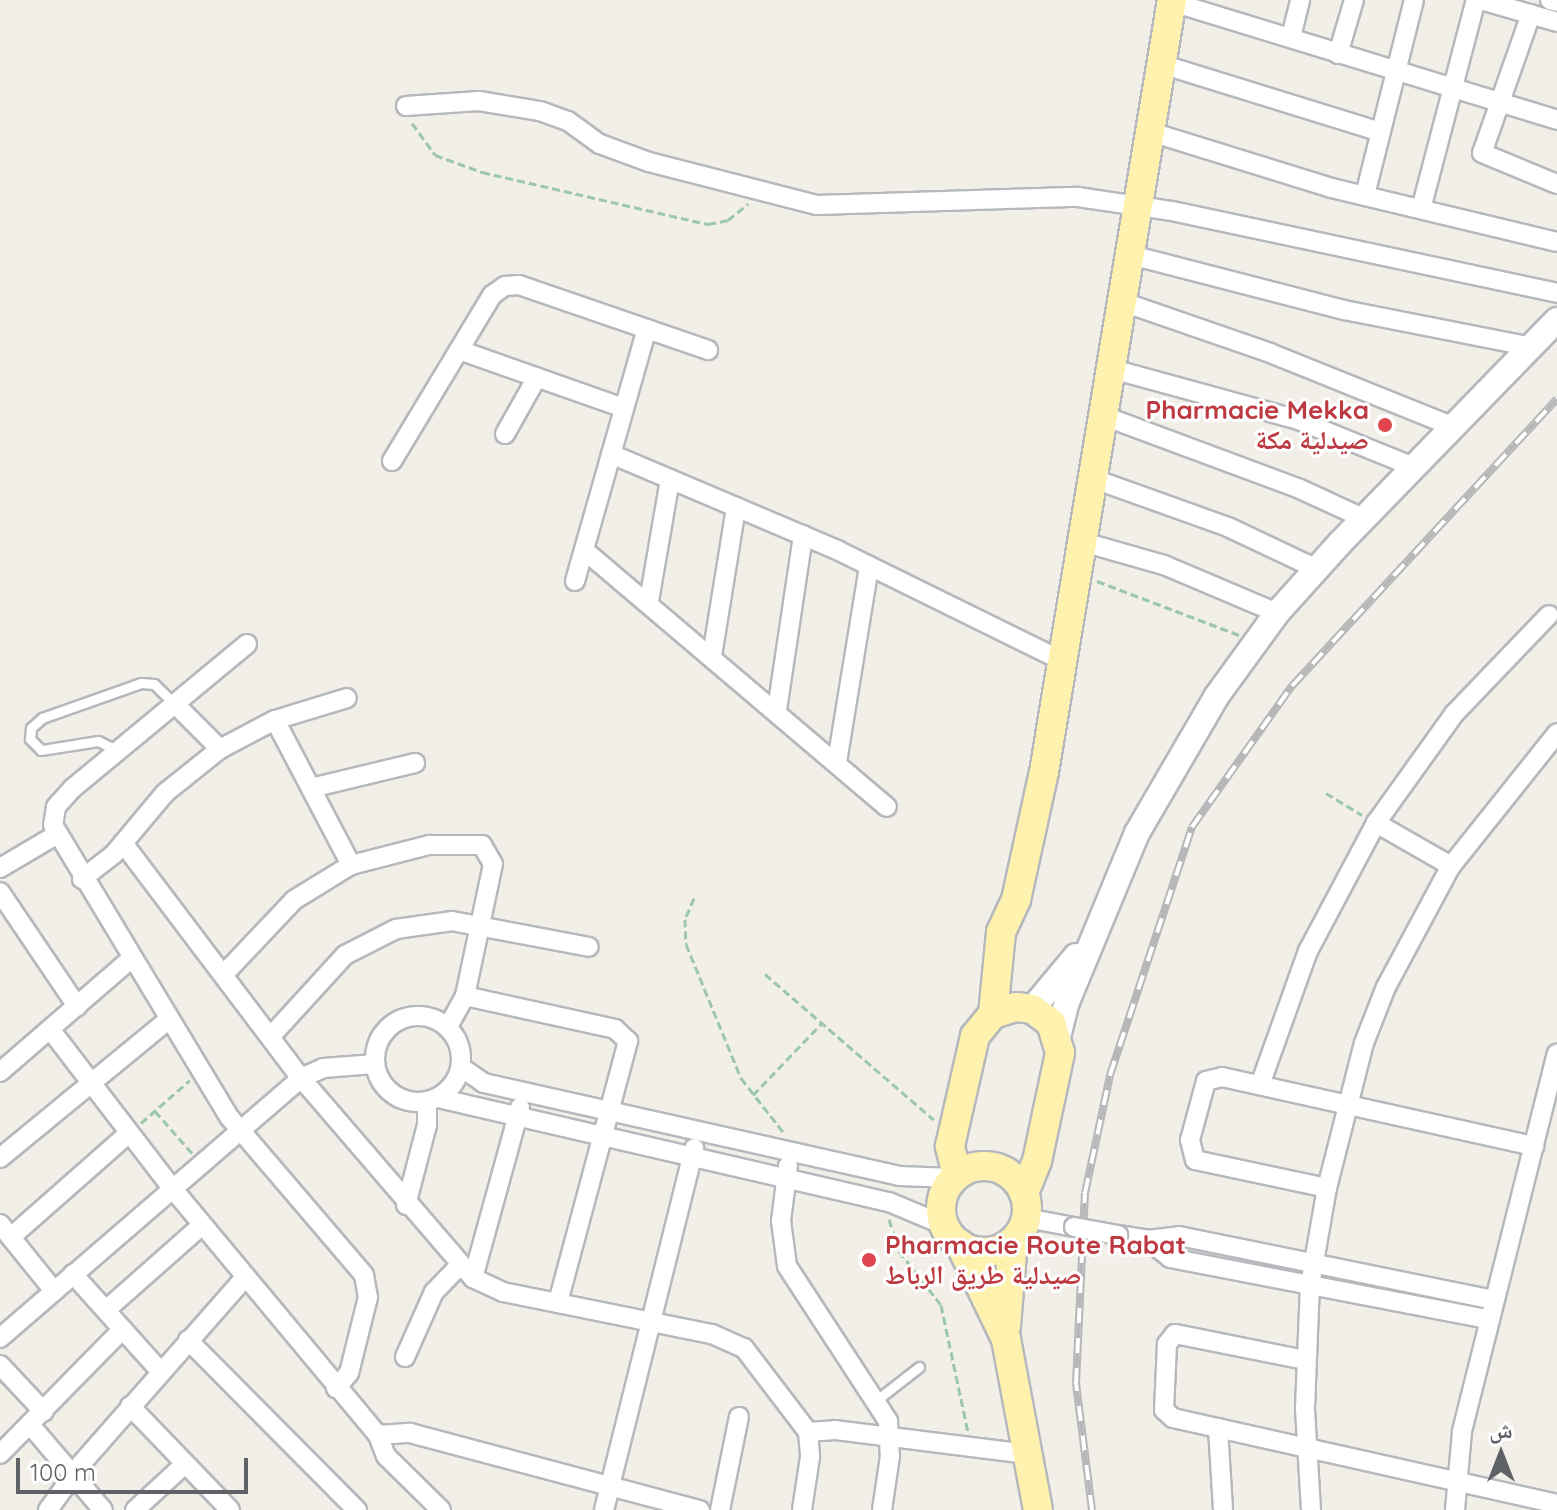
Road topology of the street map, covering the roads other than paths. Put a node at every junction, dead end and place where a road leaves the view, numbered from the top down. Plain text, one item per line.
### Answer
1 (1300, 0) edge
2 (1354, 0) edge
3 (1414, 0) edge
4 (1478, 0) edge
5 (1550, 0) edge
6 (1172, 1) edge
7 (1557, 2) edge
8 (1531, 14) junction
9 (1557, 22) edge
10 (1291, 37) junction
11 (1338, 54) junction
12 (1161, 64) junction
13 (1395, 72) junction
14 (1451, 87) junction
15 (1502, 103) junction
16 (406, 106) road end
17 (1557, 120) edge
18 (1151, 132) junction
19 (1381, 132) junction
20 (1557, 184) edge
21 (1365, 195) junction
22 (1138, 207) junction
23 (1421, 209) junction
24 (1557, 242) edge
25 (1131, 255) junction
26 (1557, 293) edge
27 (1123, 302) junction
28 (1557, 320) edge
29 (647, 329) junction
30 (1532, 347) junction
31 (459, 350) junction
32 (708, 350) dead end
33 (1112, 369) junction
34 (537, 377) junction
35 (624, 408) junction
36 (1104, 416) junction
37 (1454, 427) junction
38 (505, 434) dead end
39 (611, 454) junction
40 (392, 461) dead end
41 (1414, 467) junction
42 (670, 479) junction
43 (1094, 479) junction
44 (736, 507) junction
45 (1363, 518) junction
46 (803, 535) junction
47 (1083, 542) junction
48 (584, 550) junction
49 (869, 566) junction
50 (1317, 569) junction
51 (575, 581) dead end
52 (649, 601) junction
53 (1277, 613) junction
54 (1549, 615) dead end
55 (247, 644) dead end
56 (712, 656) junction
57 (1063, 661) junction
58 (347, 698) dead end
59 (175, 704) junction
60 (777, 710) junction
61 (275, 720) junction
62 (1557, 733) edge
63 (220, 749) junction
64 (118, 751) junction
65 (837, 762) junction
66 (415, 763) dead end
67 (311, 788) junction
68 (887, 807) dead end
69 (1376, 823) junction
70 (56, 835) junction
71 (123, 843) junction
72 (351, 865) junction
73 (1451, 866) junction
74 (0, 868) edge
75 (82, 879) junction
76 (0, 892) edge
77 (1016, 900) junction
78 (480, 924) junction
79 (1093, 941) junction
80 (589, 947) dead end
81 (132, 958) junction
82 (225, 973) junction
83 (465, 996) junction
84 (77, 1006) junction
85 (1028, 1008) junction
86 (993, 1014) junction
87 (169, 1019) junction
88 (448, 1027) junction
89 (50, 1029) junction
90 (272, 1035) junction
91 (1058, 1037) junction
92 (1557, 1054) edge
93 (375, 1064) junction
94 (461, 1067) junction
95 (0, 1072) edge
96 (301, 1078) junction
97 (91, 1083) junction
98 (1260, 1085) junction
99 (524, 1092) junction
100 (432, 1099) junction
101 (1347, 1103) junction
102 (610, 1112) junction
103 (518, 1116) junction
104 (240, 1130) junction
105 (698, 1131) junction
106 (129, 1133) junction
107 (603, 1136) junction
108 (1534, 1146) junction
109 (791, 1152) junction
110 (692, 1156) junction
111 (0, 1158) edge
112 (956, 1176) junction
113 (785, 1178) junction
114 (172, 1188) junction
115 (1327, 1188) junction
116 (406, 1205) junction
117 (1021, 1217) junction
118 (202, 1225) junction
119 (6, 1230) edge
120 (952, 1235) junction
121 (1148, 1240) junction
122 (1314, 1263) junction
123 (466, 1272) junction
124 (73, 1274) junction
125 (245, 1277) junction
126 (1310, 1285) junction
127 (54, 1291) junction
128 (1493, 1300) junction
129 (558, 1303) junction
130 (106, 1310) junction
131 (1488, 1319) junction
132 (654, 1323) junction
133 (4, 1326) edge
134 (123, 1329) junction
135 (1006, 1339) junction
136 (188, 1340) junction
137 (405, 1357) dead end
138 (1305, 1360) junction
139 (0, 1365) edge
140 (919, 1367) dead end
141 (160, 1371) junction
142 (336, 1388) junction
143 (878, 1399) junction
144 (130, 1406) junction
145 (739, 1417) dead end
146 (38, 1420) junction
147 (1218, 1428) junction
148 (808, 1432) junction
149 (378, 1435) junction
150 (890, 1438) junction
151 (1306, 1448) junction
152 (0, 1454) edge
153 (1027, 1454) junction
154 (185, 1464) junction
155 (73, 1474) junction
156 (1456, 1482) junction
157 (610, 1486) junction
158 (1557, 1504) edge
159 (225, 1508) edge
160 (48, 1510) edge
161 (103, 1510) edge
162 (135, 1510) edge
163 (357, 1510) edge
164 (441, 1510) edge
165 (604, 1510) edge
166 (700, 1510) edge
167 (720, 1510) edge
168 (802, 1510) edge
169 (882, 1510) edge
170 (1038, 1510) edge
171 (1223, 1510) edge
172 (1311, 1510) edge
173 (1455, 1510) edge

1 - 10 street
2 - 11 street
3 - 13 street
4 - 8 street
4 - 14 street
5 - 7 street
6 - 10 street
6 - 12 main road
8 - 9 street
8 - 15 street
10 - 11 street
11 - 13 street
12 - 18 main road
12 - 19 street
13 - 14 street
13 - 19 street
14 - 15 street
14 - 23 street
15 - 17 street
15 - 20 street
16 - 22 street
18 - 21 street
18 - 22 main road
19 - 21 street
21 - 23 street
22 - 25 main road
22 - 26 street
23 - 24 street
25 - 27 main road
25 - 30 street
27 - 33 main road
27 - 37 street
28 - 30 main road
29 - 31 street
29 - 32 street
29 - 35 street
30 - 37 main road
31 - 34 street
31 - 40 street
33 - 36 main road
33 - 41 street
34 - 35 street
34 - 38 street
35 - 39 street
36 - 43 main road
36 - 45 street
37 - 41 main road
39 - 42 street
39 - 48 street
41 - 45 main road
42 - 44 street
42 - 52 street
43 - 47 main road
43 - 50 street
44 - 46 street
44 - 56 street
45 - 50 main road
46 - 49 street
46 - 60 street
47 - 53 street
47 - 57 main road
48 - 51 street
48 - 52 street
49 - 57 street
49 - 65 street
50 - 53 main road
52 - 56 street
53 - 79 main road
54 - 69 street
55 - 59 street
56 - 60 street
57 - 77 main road
58 - 61 street
59 - 63 street
59 - 64 street
59 - 64 lane
60 - 65 street
61 - 63 street
61 - 67 street
62 - 73 street
63 - 71 street
64 - 70 street
65 - 68 street
66 - 67 street
67 - 72 street
69 - 73 street
69 - 98 street
70 - 74 street
70 - 75 street
71 - 75 street
71 - 82 street
72 - 78 street
72 - 82 street
73 - 101 street
75 - 81 street
76 - 84 street
77 - 85 main road
77 - 86 main road
78 - 80 street
78 - 83 street
78 - 90 street
79 - 85 main road
79 - 91 main road
81 - 84 street
81 - 87 street
82 - 90 street
83 - 88 street
83 - 102 street
84 - 89 street
85 - 86 main road
85 - 91 main road
86 - 112 main road
87 - 97 street
87 - 104 street
88 - 93 street
88 - 94 street
89 - 95 street
89 - 97 street
90 - 96 street
91 - 117 main road
92 - 108 street
93 - 96 street
93 - 100 street
94 - 99 street
94 - 100 street
96 - 104 street
96 - 116 street
97 - 106 street
97 - 111 street
98 - 101 street
98 - 115 street
99 - 102 street
99 - 103 street
100 - 103 street
100 - 116 street
101 - 108 street
101 - 115 street
102 - 105 street
102 - 107 street
103 - 107 street
103 - 123 street
104 - 114 street
104 - 142 street
105 - 109 street
105 - 110 street
106 - 114 street
106 - 119 street
107 - 110 street
107 - 129 street
108 - 128 street
109 - 112 street
109 - 113 street
110 - 113 street
110 - 132 street
112 - 117 main road
112 - 120 main road
113 - 120 street
113 - 143 street
114 - 118 street
114 - 124 street
115 - 122 street
116 - 123 street
117 - 120 main road
117 - 121 street, bridge
117 - 135 main road
118 - 125 street
118 - 130 street
119 - 127 street
120 - 135 main road
121 - 122 street
121 - 126 street
122 - 126 street
122 - 128 street
123 - 129 street
123 - 137 street
124 - 127 street
124 - 130 street
125 - 136 street
125 - 142 street
126 - 131 street
126 - 138 street
127 - 133 street
128 - 131 street
129 - 132 street
130 - 134 street
131 - 156 street
132 - 148 street
132 - 157 street
134 - 141 street
134 - 146 street
135 - 153 main road
136 - 141 street
136 - 163 street
138 - 147 street
138 - 151 street
139 - 146 street
140 - 143 lane
141 - 144 street
142 - 149 street
143 - 150 street
144 - 154 street
144 - 155 street
145 - 167 street
146 - 152 street
146 - 155 street
147 - 151 street
147 - 171 street
148 - 150 street
148 - 168 street
149 - 157 street
149 - 164 street
150 - 153 street
150 - 169 street
151 - 156 street
151 - 172 street
153 - 170 main road
154 - 159 street
154 - 162 street
155 - 160 street
155 - 161 street
156 - 158 street
156 - 173 street
157 - 165 street
157 - 166 street

